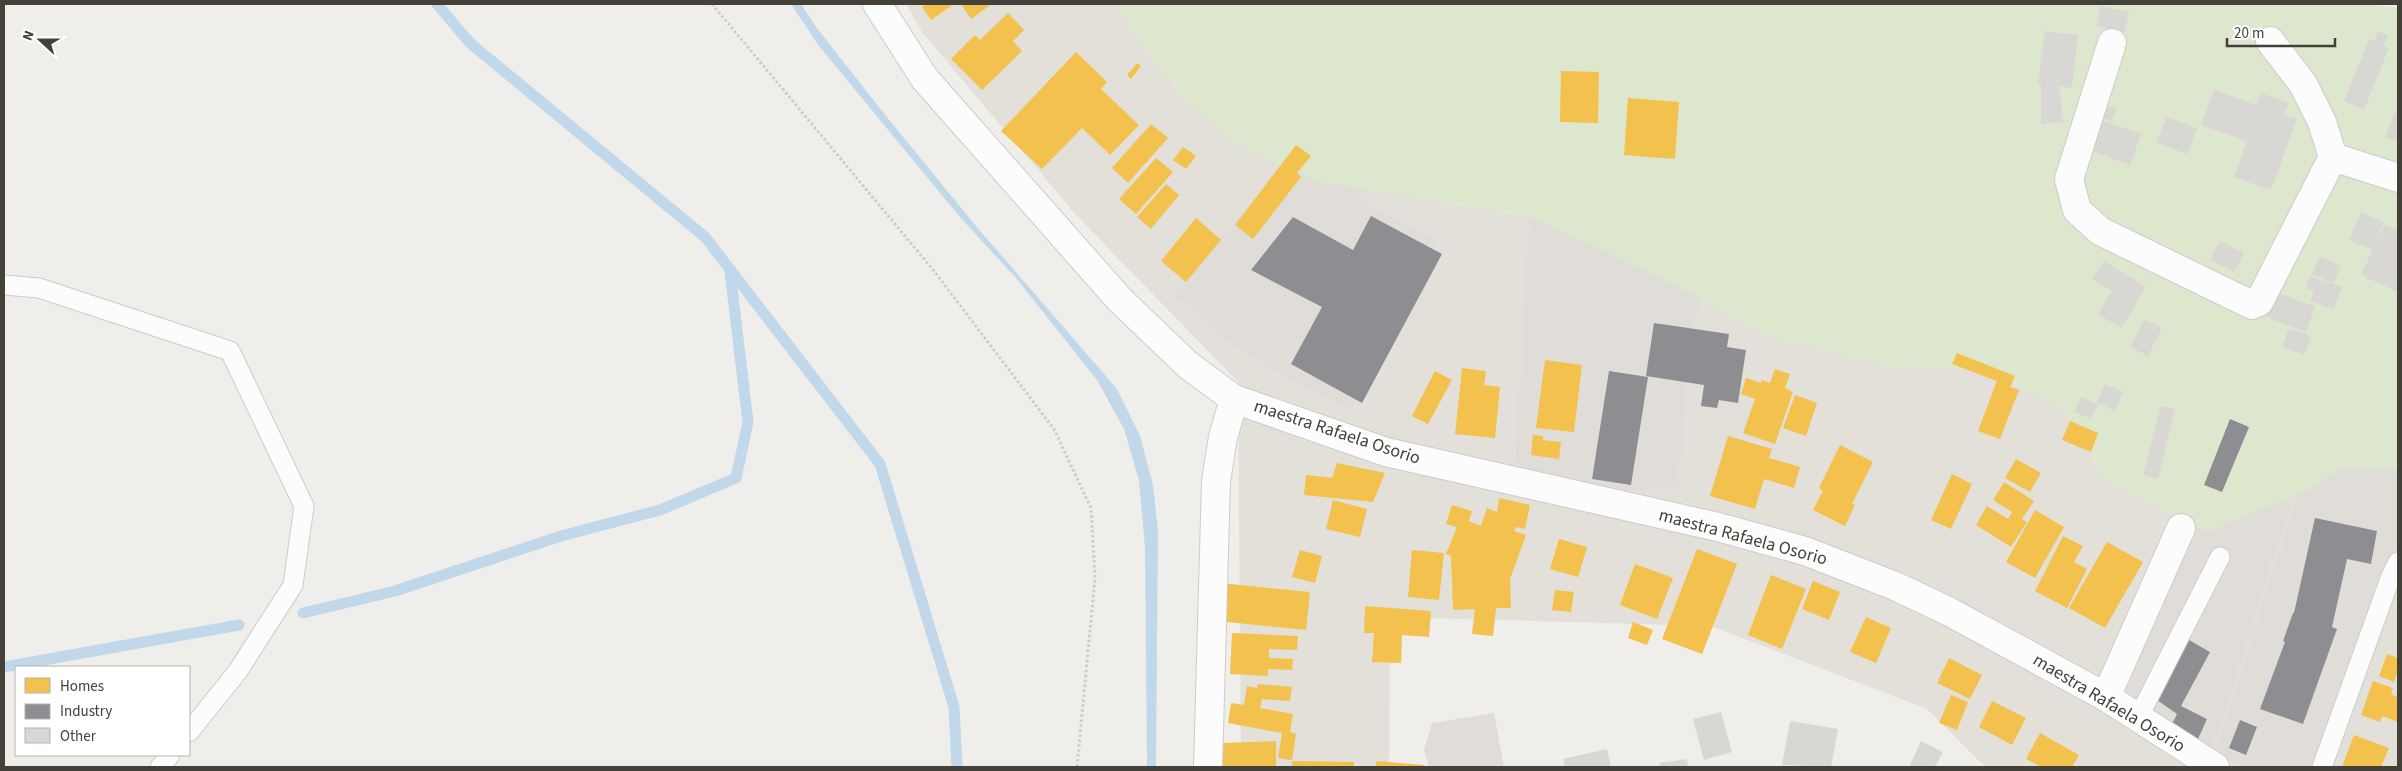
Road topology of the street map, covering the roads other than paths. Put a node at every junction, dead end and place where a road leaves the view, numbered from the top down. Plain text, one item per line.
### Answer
1 (877, 4) edge
2 (2270, 41) dead end
3 (2112, 43) dead end
4 (2333, 157) junction
5 (2398, 178) edge
6 (4, 285) edge
7 (1234, 399) junction
8 (2181, 528) dead end
9 (2220, 557) dead end
10 (2398, 562) edge
11 (2106, 697) junction
12 (2138, 718) junction
13 (190, 731) edge
14 (169, 756) edge
15 (160, 767) edge
16 (1208, 767) edge
17 (2215, 767) edge
18 (2322, 767) edge

1 - 7 street, maestra Rafaela Osorio
2 - 4 street
3 - 4 street
4 - 5 street
6 - 13 lane
7 - 11 street, maestra Rafaela Osorio
7 - 16 street
8 - 11 street
9 - 12 lane
10 - 18 lane
11 - 12 street, maestra Rafaela Osorio
12 - 17 street, maestra Rafaela Osorio
14 - 15 lane

